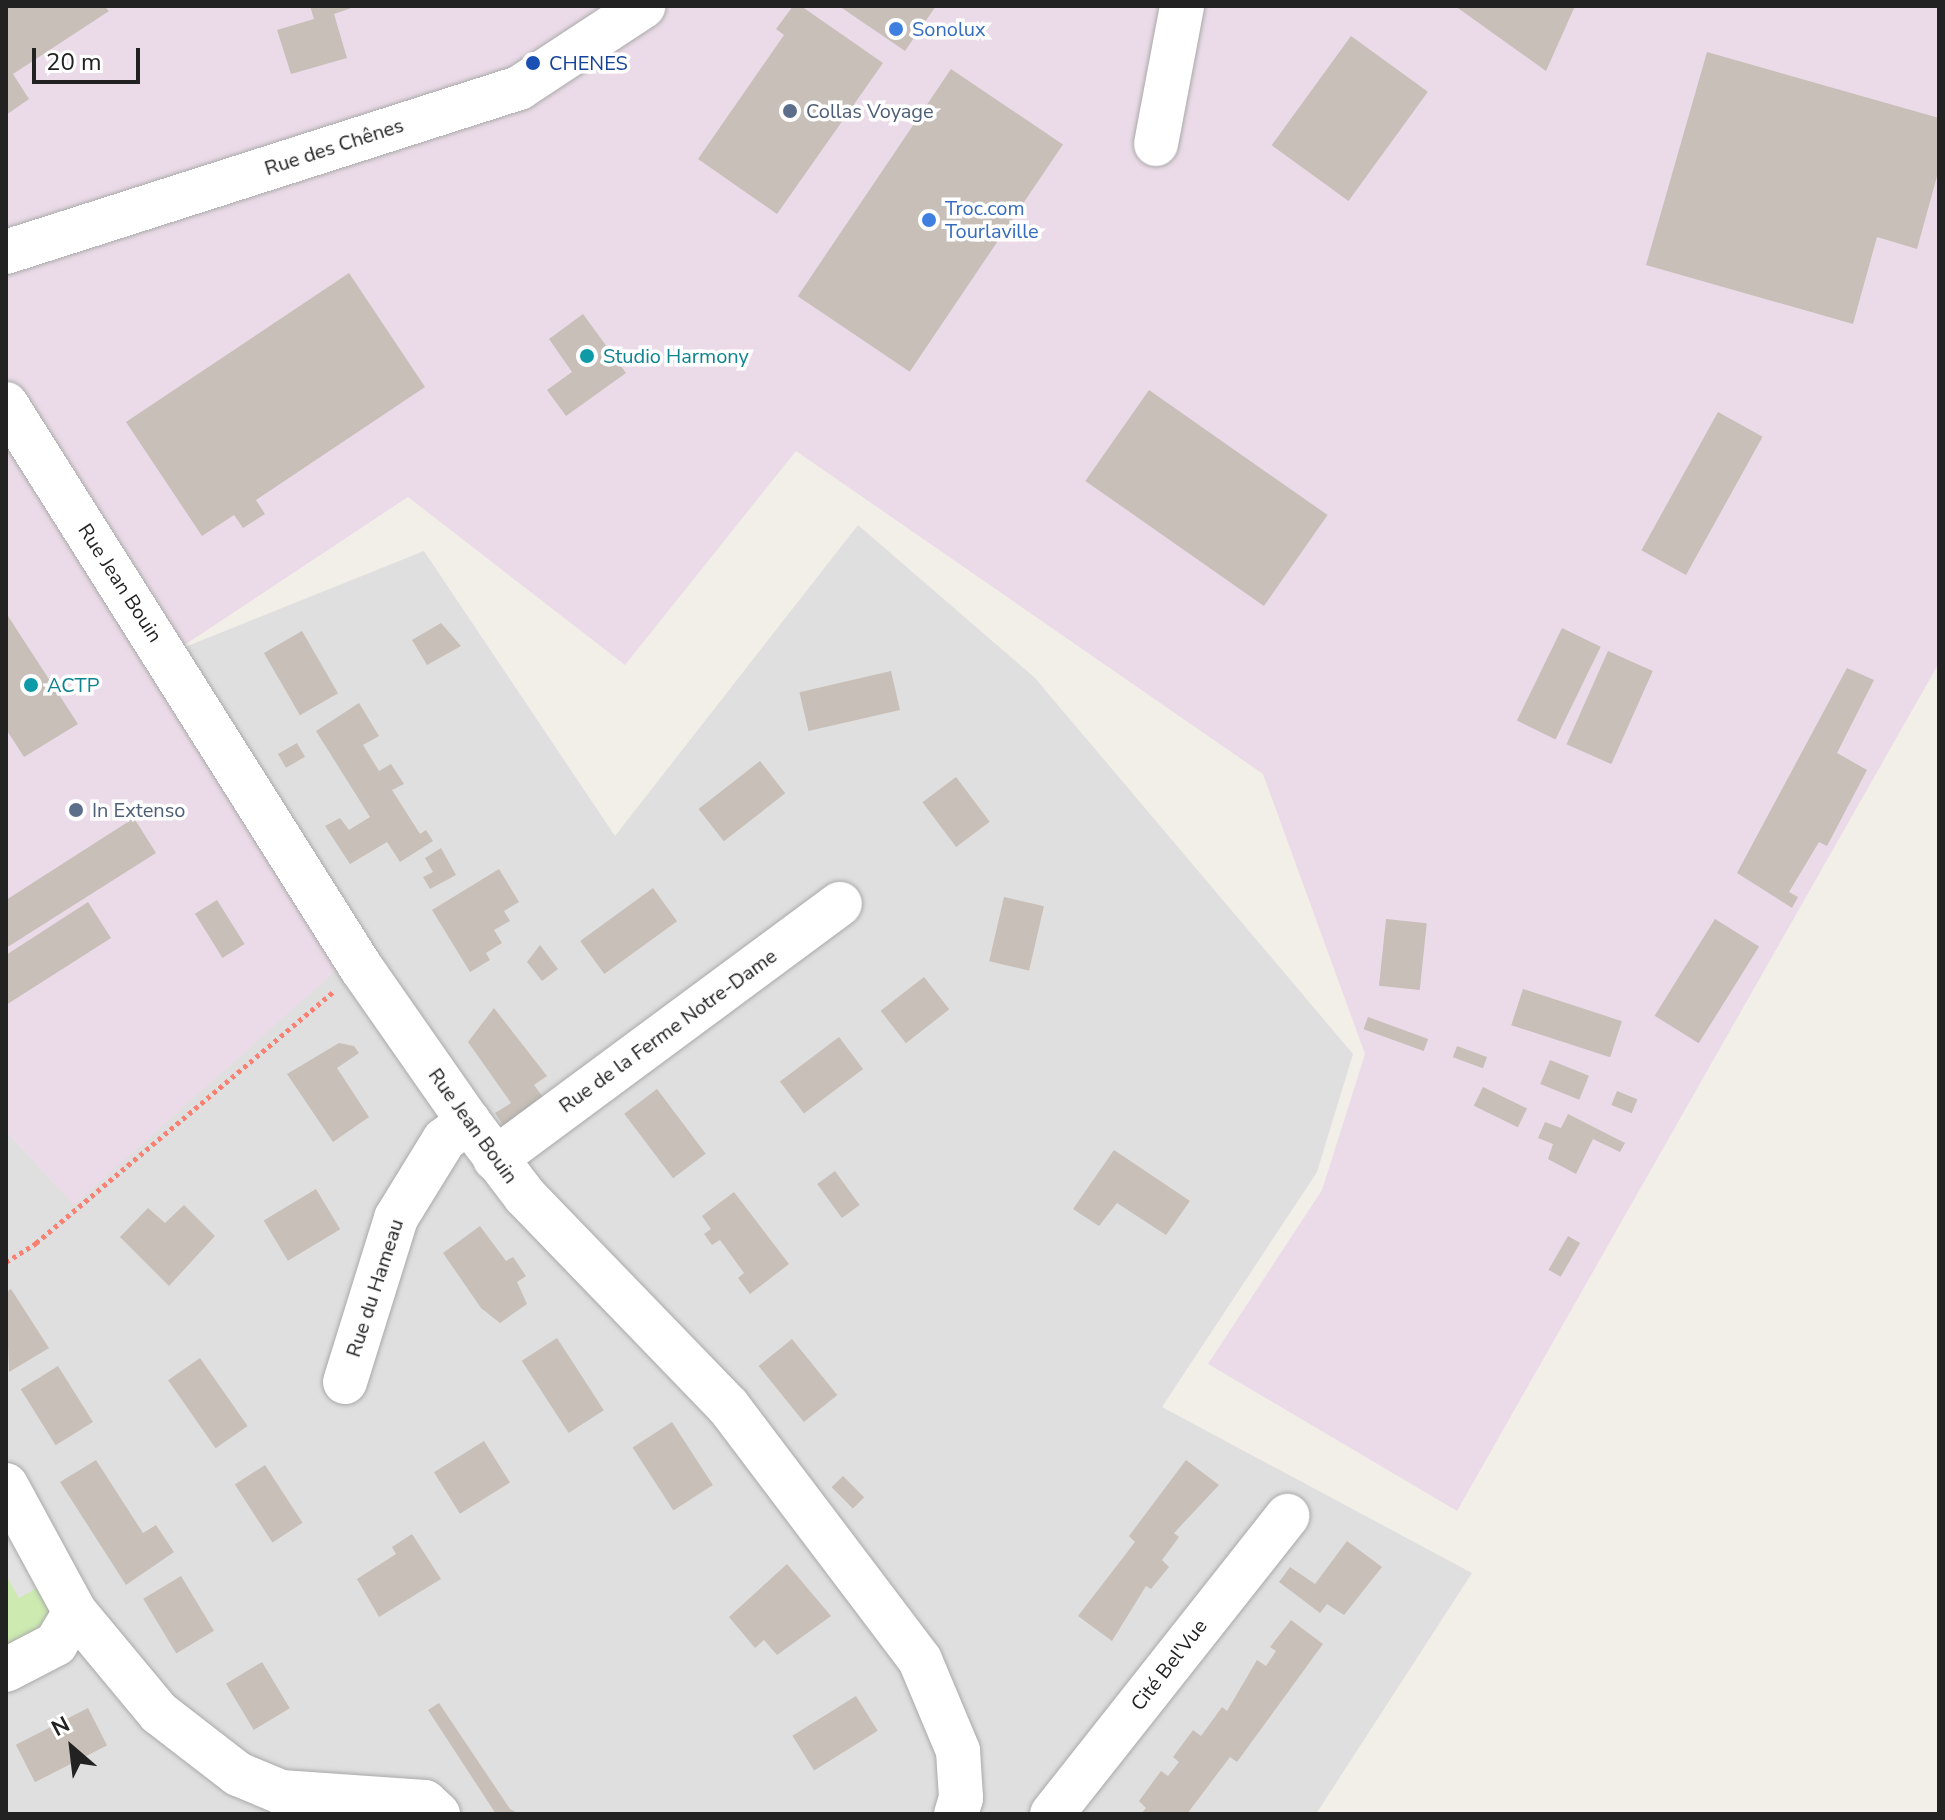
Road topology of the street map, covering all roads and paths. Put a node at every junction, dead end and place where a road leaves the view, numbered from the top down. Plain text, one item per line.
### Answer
1 (644, 6) edge
2 (1182, 6) edge
3 (1156, 144) dead end
4 (6, 252) edge
5 (6, 404) edge
6 (840, 904) dead end
7 (362, 969) junction
8 (468, 1121) junction
9 (495, 1159) junction
10 (6, 1262) edge
11 (345, 1382) dead end
12 (6, 1485) edge
13 (1287, 1516) dead end
14 (75, 1612) junction
15 (6, 1670) edge
16 (438, 1814) edge
17 (956, 1814) edge
18 (1052, 1814) edge

1 - 4 street, Rue des Chênes
2 - 3 street
5 - 7 street, Rue Jean Bouin
6 - 9 street, Rue de la Ferme Notre-Dame
7 - 8 street, Rue Jean Bouin
7 - 10 path
8 - 9 street, Rue Jean Bouin
8 - 11 street, Rue du Hameau
9 - 17 street, Rue Jean Bouin
12 - 14 street
13 - 18 street, Cité Bel'Vue
14 - 15 street
14 - 16 street

